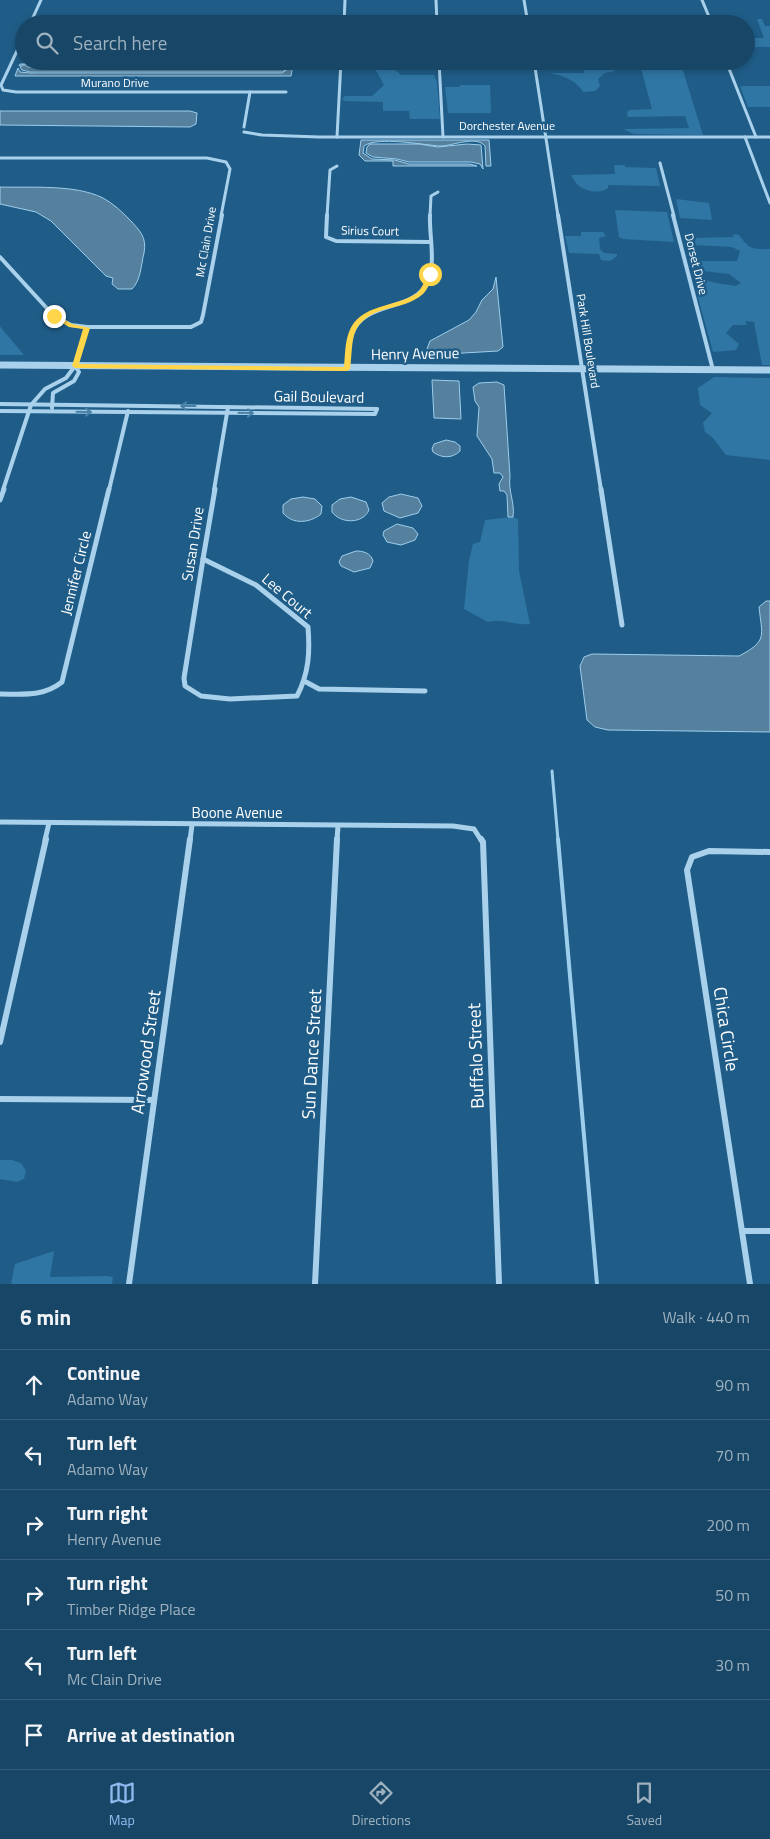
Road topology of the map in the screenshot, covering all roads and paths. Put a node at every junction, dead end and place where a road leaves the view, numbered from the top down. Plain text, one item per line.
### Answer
1 (41, 0) edge
2 (345, 0) edge
3 (436, 0) edge
4 (524, 0) edge
5 (702, 0) edge
6 (34, 15) edge
7 (344, 15) edge
8 (437, 15) edge
9 (526, 15) edge
10 (708, 15) edge
11 (15, 55) edge
12 (341, 70) edge
13 (439, 70) edge
14 (535, 70) edge
15 (730, 70) edge
16 (250, 92) junction
17 (286, 92) dead end
18 (545, 136) junction
19 (337, 137) junction
20 (443, 137) junction
21 (745, 137) junction
22 (756, 137) junction
23 (770, 137) edge
24 (0, 158) edge
25 (660, 163) dead end
26 (337, 166) dead end
27 (438, 192) dead end
28 (770, 203) edge
29 (430, 242) junction
30 (0, 257) edge
31 (87, 328) junction
32 (0, 365) edge
33 (75, 366) junction
34 (582, 368) junction
35 (347, 369) junction
36 (713, 370) junction
37 (770, 370) edge
38 (0, 404) edge
39 (32, 405) junction
40 (52, 405) junction
41 (129, 406) junction
42 (228, 406) junction
43 (0, 411) edge
44 (30, 411) junction
45 (53, 411) junction
46 (127, 412) junction
47 (227, 413) junction
48 (0, 500) edge
49 (203, 559) junction
50 (622, 624) dead end
51 (306, 682) junction
52 (426, 691) dead end
53 (0, 694) edge
54 (0, 822) edge
55 (49, 823) junction
56 (192, 825) junction
57 (338, 826) junction
58 (474, 829) joint
59 (770, 852) edge
60 (0, 1042) edge
61 (0, 1099) edge
62 (154, 1100) junction
63 (742, 1231) junction
64 (770, 1231) edge
65 (129, 1284) edge
66 (315, 1284) edge
67 (499, 1284) edge
68 (750, 1284) edge

1 - 6 street
2 - 7 street
3 - 8 street
4 - 9 street
5 - 10 street
11 - 16 street, Murano Drive
12 - 19 street
13 - 20 street
14 - 18 street, Park Hill Boulevard
15 - 22 street
16 - 17 street, Murano Drive
16 - 19 street, Dorchester Avenue
18 - 20 street, Dorchester Avenue
18 - 21 street, Dorchester Avenue
18 - 34 street, Park Hill Boulevard
19 - 20 street, Dorchester Avenue
21 - 22 street, Dorchester Avenue
21 - 28 street
22 - 23 street, Dorchester Avenue
24 - 31 street, Mc Clain Drive
25 - 36 street, Dorset Drive
26 - 29 street, Sirius Court
27 - 29 street
29 - 35 street
30 - 31 street, Mc Clain Drive
31 - 33 street
32 - 33 street, Henry Avenue
33 - 35 street, Henry Avenue
33 - 39 street
33 - 40 street
34 - 35 street, Henry Avenue
34 - 36 street, Henry Avenue
34 - 50 street, Park Hill Boulevard
36 - 37 street, Henry Avenue
38 - 39 street, Gail Boulevard
39 - 40 street, Gail Boulevard
39 - 44 street
40 - 41 street, Gail Boulevard
40 - 45 street
42 -> 41 street, Gail Boulevard
41 - 46 street, Jennifer Circle
42 - 47 street, Susan Drive
47 -> 42 street, Gail Boulevard
43 - 44 street, Gail Boulevard
44 - 45 street, Gail Boulevard
44 - 48 street
45 -> 46 street, Gail Boulevard
46 - 47 street, Gail Boulevard
46 - 53 street, Jennifer Circle
47 - 49 street, Susan Drive
49 - 51 street, Lee Court
49 - 51 street, Susan Drive
51 - 52 street
54 - 55 street, Boone Avenue
55 - 56 street, Boone Avenue
55 - 60 street
56 - 57 street, Boone Avenue
56 - 62 street, Arrowood Street
57 - 58 street, Boone Avenue
57 - 66 street, Sun Dance Street
58 - 67 street, Buffalo Street
59 - 63 street, Chica Circle
61 - 62 street
62 - 65 street, Arrowood Street
63 - 64 street
63 - 68 street, Chica Circle

